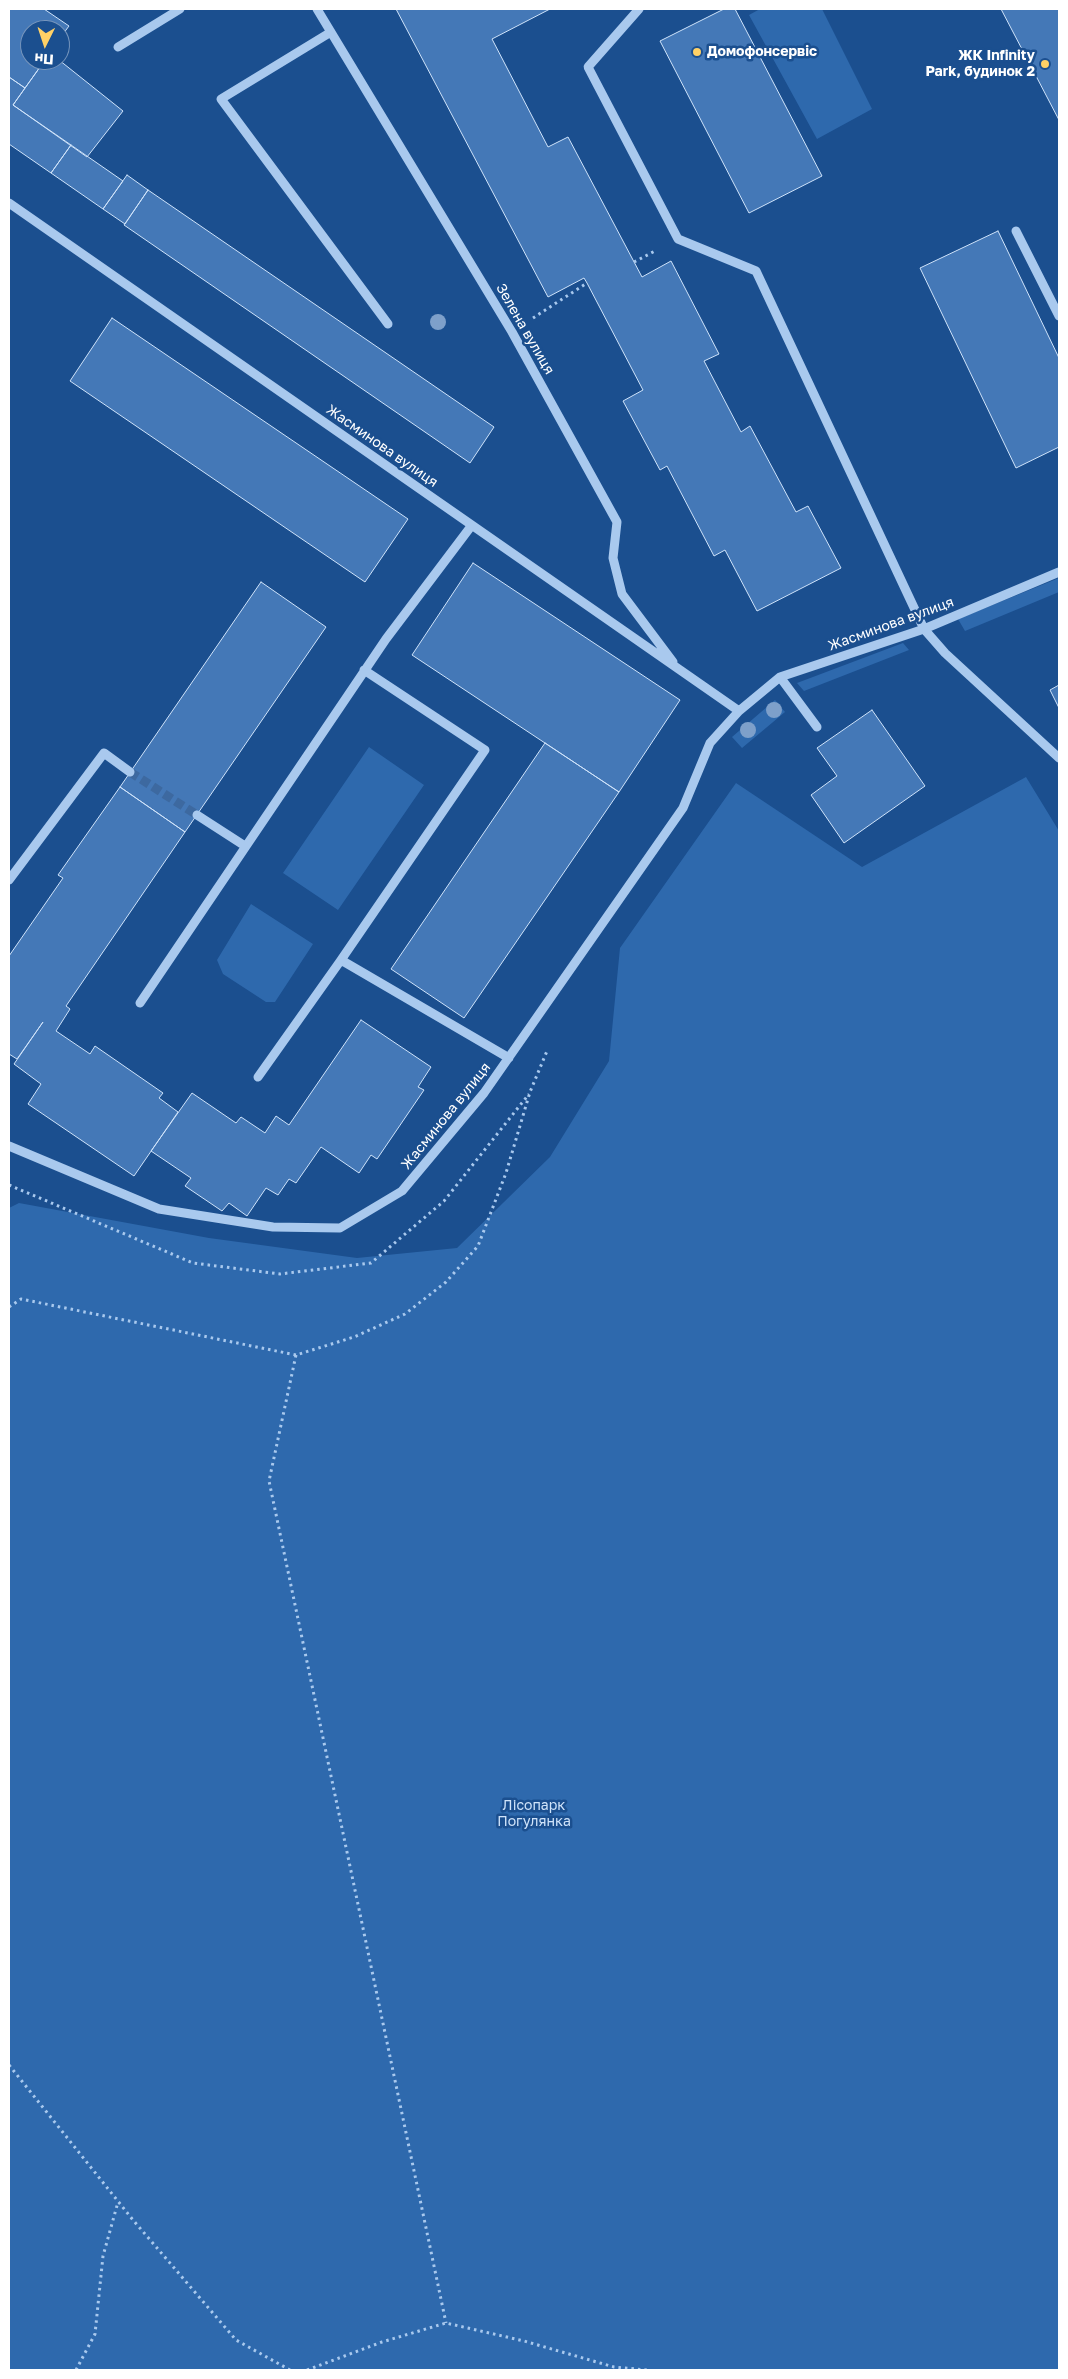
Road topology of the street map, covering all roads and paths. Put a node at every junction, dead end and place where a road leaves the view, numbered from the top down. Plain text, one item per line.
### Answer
1 (180, 9) edge
2 (317, 9) edge
3 (639, 9) edge
4 (331, 32) junction
5 (118, 47) dead end
6 (9, 203) edge
7 (1016, 232) dead end
8 (587, 283) dead end
9 (1059, 316) edge
10 (388, 324) dead end
11 (512, 332) junction
12 (472, 525) junction
13 (1059, 572) edge
14 (924, 629) junction
15 (364, 670) junction
16 (680, 670) junction
17 (780, 677) junction
18 (739, 711) junction
19 (817, 727) dead end
20 (1059, 758) edge
21 (130, 772) tunnel mouth
22 (197, 815) tunnel mouth
23 (245, 846) junction
24 (9, 880) edge
25 (341, 960) junction
26 (140, 1004) dead end
27 (509, 1058) junction
28 (258, 1077) dead end
29 (530, 1092) dead end
30 (9, 1146) edge
31 (9, 1307) edge
32 (296, 1355) junction
33 (9, 2065) edge
34 (118, 2201) junction
35 (446, 2323) junction
36 (76, 2370) edge
37 (290, 2370) edge
38 (307, 2370) edge
39 (647, 2370) edge

1 - 5 street
2 - 4 street, Зелена вулиця
3 - 14 street
4 - 10 street
4 - 11 street, Зелена вулиця
6 - 12 street, Жасминова вулиця
7 - 9 street
8 - 11 path
11 - 16 street, Зелена вулиця
12 - 15 street
12 - 16 street, Жасминова вулиця
13 - 14 street, Жасминова вулиця
14 - 17 street, Жасминова вулиця
14 - 20 street
15 - 23 street
15 - 25 street
16 - 18 street, Жасминова вулиця
17 - 18 street, Жасминова вулиця
17 - 19 street
18 - 27 street, Жасминова вулиця
21 - 24 street
22 - 23 street
23 - 26 street
25 - 27 street
25 - 28 street
27 - 30 street, Жасминова вулиця
29 - 32 path
31 - 32 path
32 - 35 path
33 - 34 path
34 - 36 path
34 - 37 path
35 - 38 path
35 - 39 path

